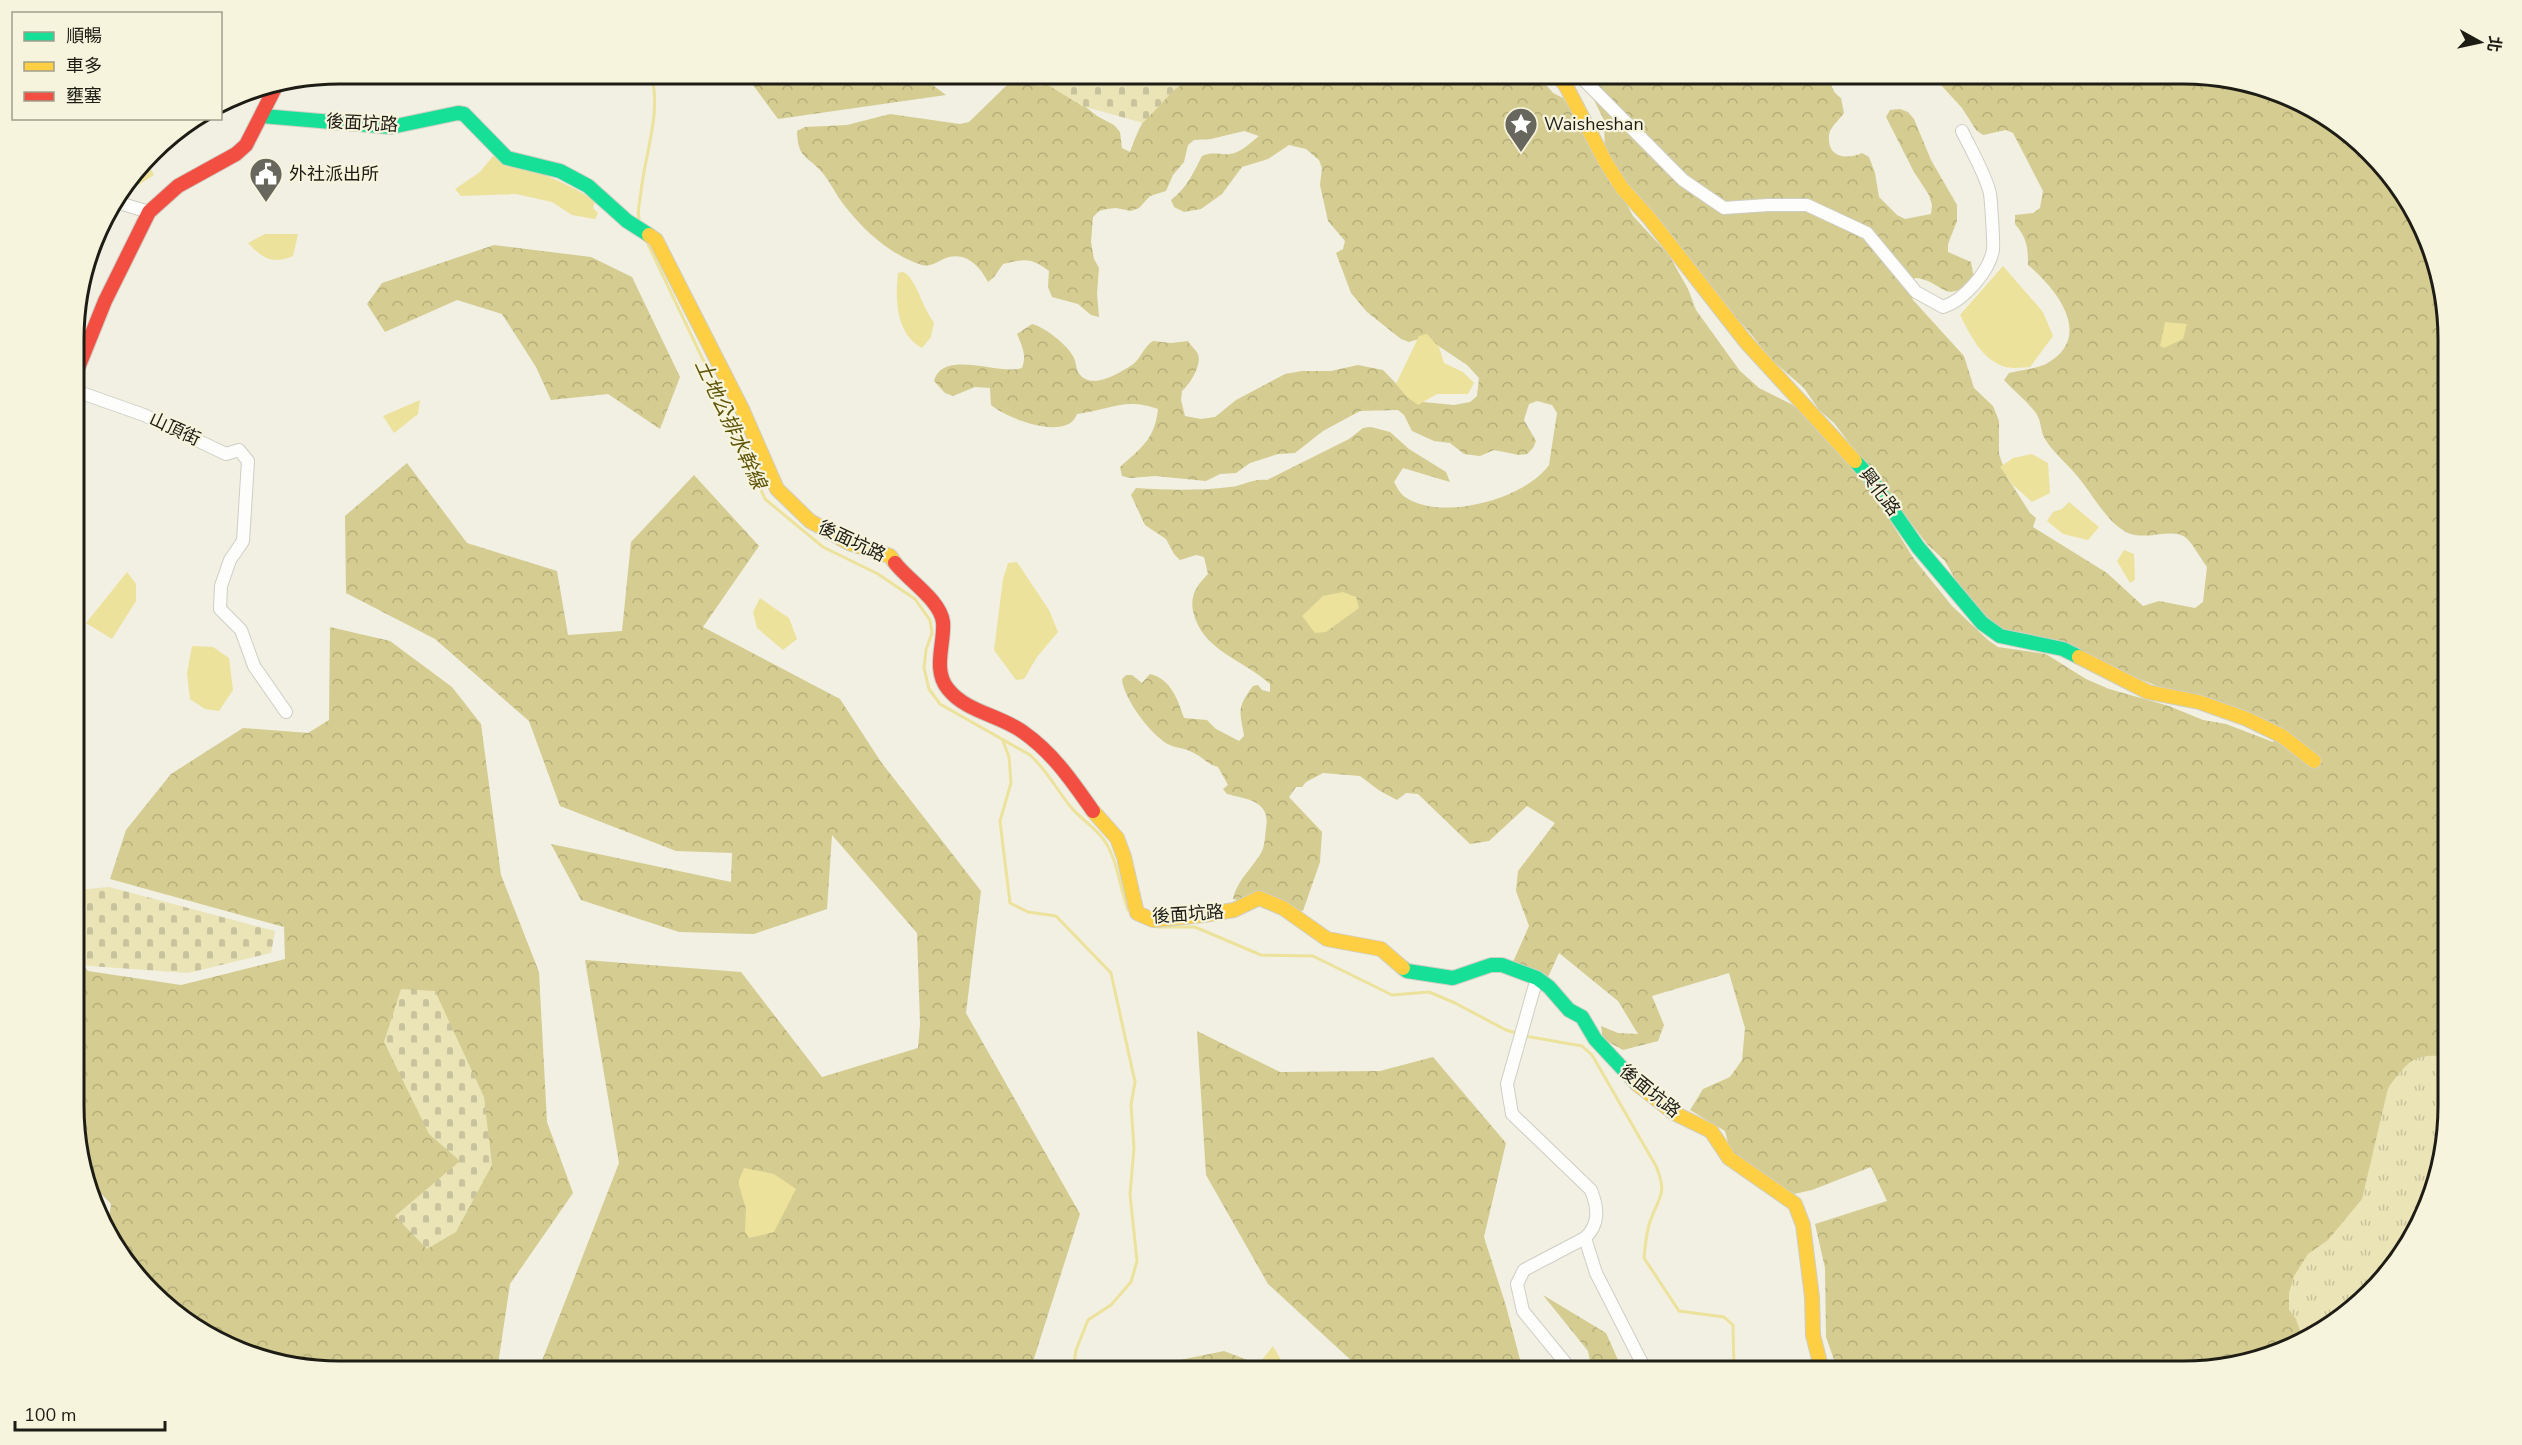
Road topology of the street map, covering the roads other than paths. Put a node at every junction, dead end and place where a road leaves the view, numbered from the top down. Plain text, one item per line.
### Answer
1 (1564, 84) edge
2 (1588, 84) edge
3 (273, 93) edge
4 (262, 116) junction
5 (1962, 131) dead end
6 (123, 204) edge
7 (148, 212) junction
8 (84, 353) edge
9 (84, 394) edge
10 (286, 712) dead end
11 (2314, 761) dead end
12 (1537, 978) junction
13 (1585, 1238) junction
14 (1564, 1361) edge
15 (1641, 1361) edge
16 (1820, 1361) edge

1 - 11 street, 興化路
2 - 5 street
3 - 4 street
4 - 7 street
4 - 12 street, 後面坑路
6 - 7 street
7 - 8 street
9 - 10 street, 山頂街
12 - 13 street
12 - 16 street, 後面坑路
13 - 14 street
13 - 15 street

